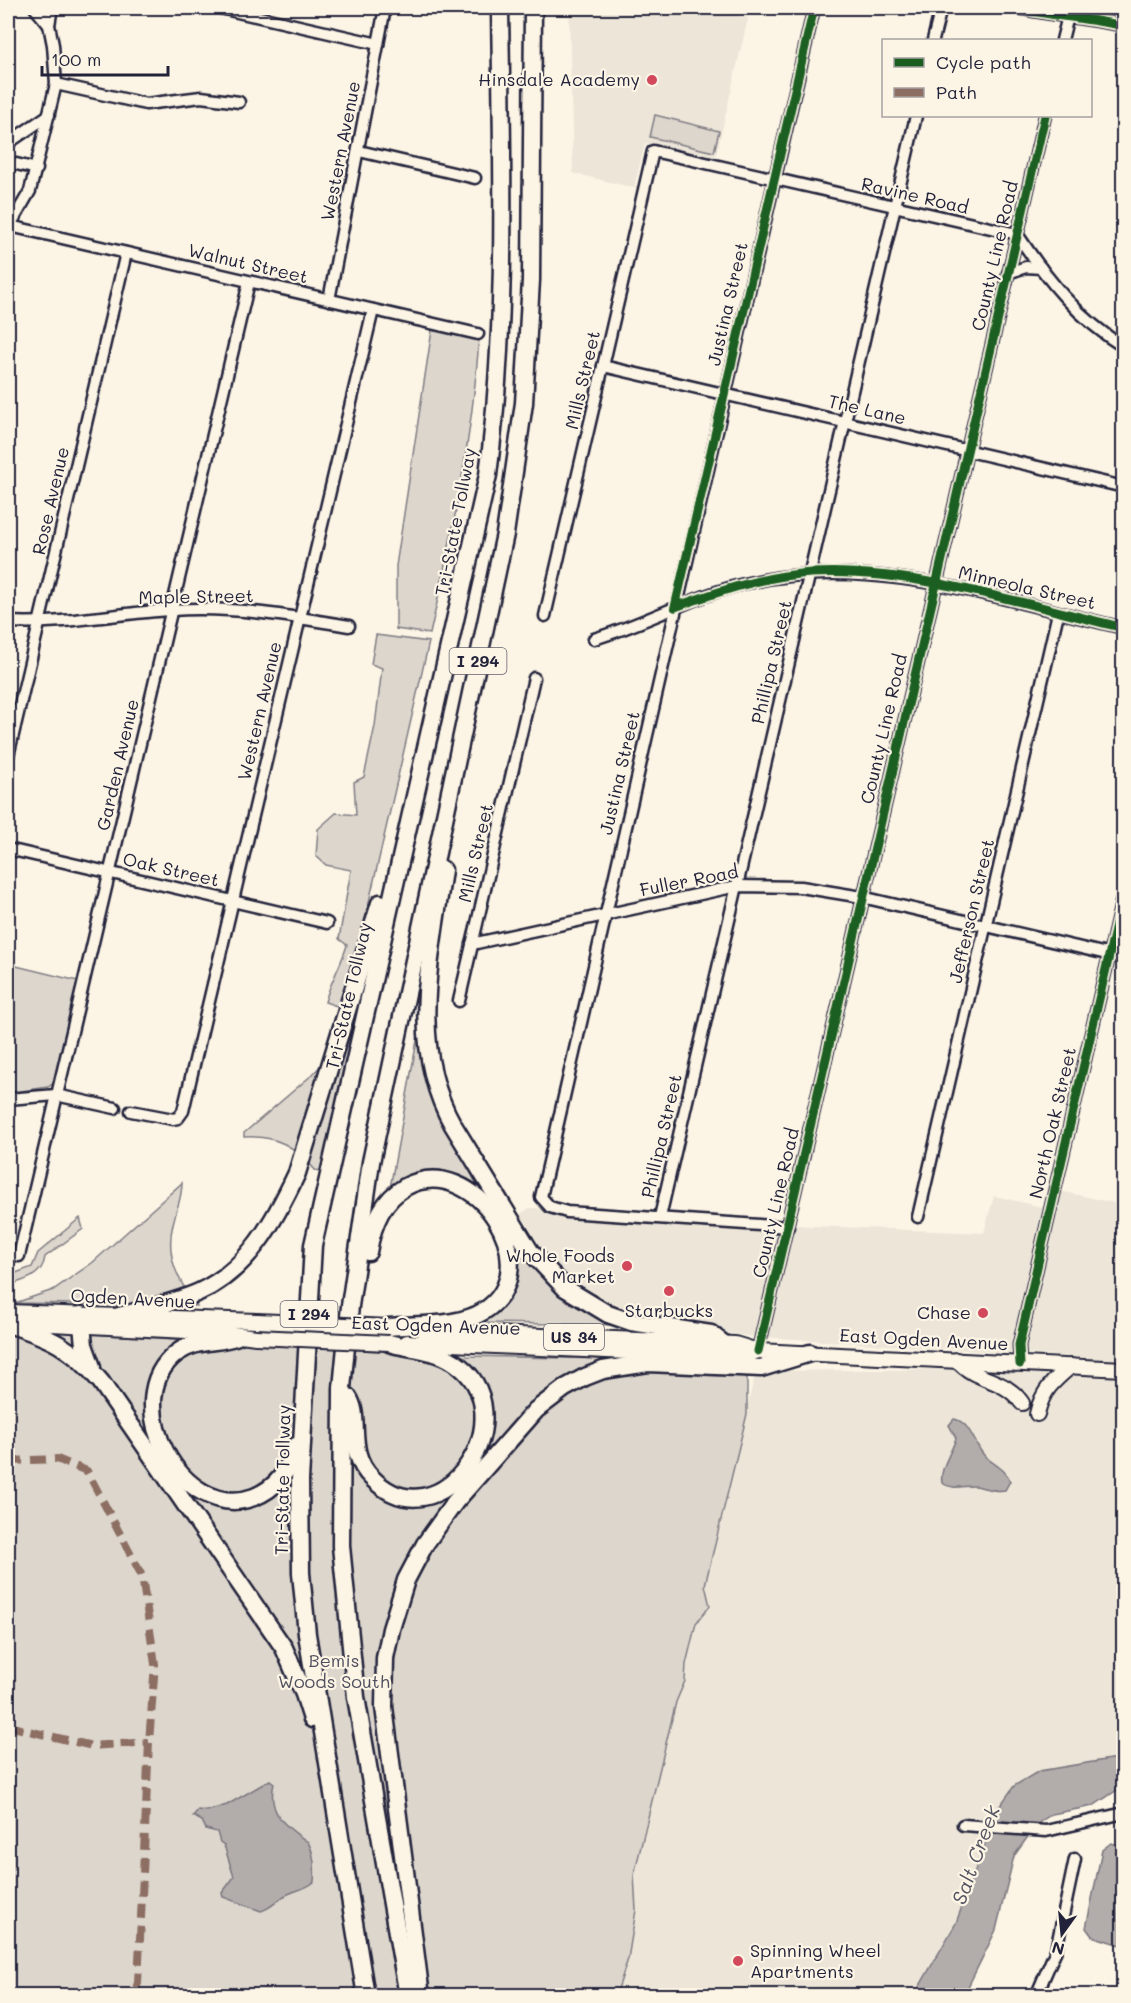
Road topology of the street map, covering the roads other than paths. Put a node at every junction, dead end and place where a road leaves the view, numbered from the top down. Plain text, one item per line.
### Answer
1 (35, 8) edge
2 (52, 8) edge
3 (220, 8) edge
4 (385, 8) edge
5 (500, 8) edge
6 (533, 8) edge
7 (814, 8) edge
8 (941, 8) edge
9 (1018, 8) edge
10 (1069, 12) edge
11 (49, 25) junction
12 (1124, 26) edge
13 (933, 39) edge
14 (1062, 39) edge
15 (378, 44) junction
16 (56, 84) junction
17 (239, 102) dead end
18 (49, 115) junction
19 (916, 117) edge
20 (1045, 117) edge
21 (8, 143) edge
22 (359, 151) junction
23 (653, 151) joint
24 (8, 162) edge
25 (36, 169) junction
26 (475, 178) dead end
27 (773, 181) junction
28 (894, 208) junction
29 (9, 228) edge
30 (1017, 234) junction
31 (126, 253) junction
32 (1041, 268) junction
33 (1008, 273) junction
34 (249, 282) junction
35 (329, 300) junction
36 (373, 310) junction
37 (478, 334) dead end
38 (1124, 347) edge
39 (603, 366) junction
40 (724, 395) junction
41 (845, 422) junction
42 (966, 450) junction
43 (1124, 487) edge
44 (810, 573) junction
45 (935, 584) junction
46 (675, 607) junction
47 (172, 610) junction
48 (1058, 613) junction
49 (545, 616) dead end
50 (299, 618) junction
51 (8, 622) edge
52 (39, 624) junction
53 (349, 626) dead end
54 (1124, 628) edge
55 (594, 639) dead end
56 (534, 678) dead end
57 (8, 756) edge
58 (454, 774) junction
59 (404, 837) junction
60 (8, 849) edge
61 (110, 873) junction
62 (737, 886) junction
63 (1124, 891) edge
64 (862, 897) junction
65 (233, 901) junction
66 (604, 915) junction
67 (327, 923) dead end
68 (986, 926) junction
69 (472, 944) junction
70 (1109, 955) junction
71 (1124, 958) edge
72 (459, 1001) dead end
73 (56, 1095) junction
74 (8, 1100) edge
75 (115, 1108) dead end
76 (131, 1111) dead end
77 (660, 1217) junction
78 (918, 1218) dead end
79 (788, 1227) junction
80 (19, 1256) dead end
81 (350, 1306) junction
82 (8, 1312) edge
83 (119, 1316) junction
84 (82, 1320) junction
85 (257, 1321) joint
86 (8, 1323) edge
87 (389, 1335) junction
88 (237, 1336) junction
89 (256, 1337) joint
90 (724, 1344) junction
91 (758, 1351) junction
92 (810, 1353) junction
93 (957, 1360) junction
94 (1020, 1364) junction
95 (1071, 1366) junction
96 (1124, 1370) edge
97 (94, 1374) junction
98 (304, 1382) junction
99 (342, 1388) junction
100 (1022, 1403) dead end
101 (1037, 1414) dead end
102 (331, 1779) junction
103 (1124, 1813) edge
104 (963, 1825) dead end
105 (1075, 1859) dead end
106 (366, 1995) edge
107 (408, 1995) edge
108 (421, 1995) edge
109 (1036, 1995) edge

1 - 11 street
2 - 11 street
3 - 15 street
4 - 15 street, Western Avenue
5 - 59 highway, Tri-State Tollway / I 294
6 - 58 highway, I 294
7 - 27 street, Justina Street
8 - 13 street
9 - 10 street
10 - 12 street
10 - 14 street
11 - 16 street
15 - 22 street, Western Avenue
16 - 17 street
16 - 18 street
18 - 21 street
18 - 25 street
19 - 28 street, Phillipa Street
20 - 30 street, County Line Road
22 - 26 street
22 - 35 street, Western Avenue
23 - 27 street, Ravine Road
23 - 39 street, Mills Street
24 - 25 street
25 - 29 street
27 - 28 street, Ravine Road
27 - 40 street, Justina Street
28 - 30 street, Ravine Road
28 - 41 street, Phillipa Street
29 - 31 street, Walnut Street
30 - 32 street
30 - 33 street, County Line Road
31 - 34 street, Walnut Street
31 - 52 street, Rose Avenue
32 - 33 street
32 - 38 street
33 - 42 street, County Line Road
34 - 35 street, Walnut Street
34 - 47 street, Garden Avenue
35 - 36 street, Walnut Street
36 - 37 street, Walnut Street
36 - 50 street, Western Avenue
39 - 40 street, The Lane
39 - 49 street, Mills Street
40 - 41 street, The Lane
40 - 46 street, Justina Street
41 - 42 street, The Lane
41 - 44 street, Phillipa Street
42 - 43 street, The Lane
42 - 45 street, County Line Road
44 - 45 street, Minneola Street
44 - 46 street, Minneola Street
44 - 62 street, Phillipa Street
45 - 48 street, Minneola Street
45 - 64 street, County Line Road
46 - 55 street, Minneola Street
46 - 66 street, Justina Street
47 - 50 street, Maple Street
47 - 52 street, Maple Street
47 - 61 street, Garden Avenue
48 - 54 street, Minneola Street
48 - 68 street, Jefferson Street
50 - 53 street, Maple Street
50 - 65 street, Western Avenue
51 - 52 street, Maple Street
52 - 57 street, Rose Avenue
56 - 69 street, Mills Street
58 - 81 highway, I 294
58 - 90 highway
59 - 83 highway
59 - 98 highway, Tri-State Tollway / I 294
60 - 61 street, Oak Street
61 - 65 street, Oak Street
61 - 73 street, Garden Avenue
62 - 64 street, Fuller Road
62 - 66 street, Fuller Road
62 - 77 street, Phillipa Street
63 - 70 street, North Oak Street
64 - 68 street, Fuller Road
64 - 79 street, County Line Road
65 - 67 street, Oak Street
65 - 76 street, Western Avenue
66 - 69 street, Fuller Road
66 - 77 street, Justina Street
68 - 70 street, Fuller Road
68 - 78 street, Jefferson Street
69 - 72 street, Mills Street
70 - 71 street, Fuller Road
70 - 94 street, North Oak Street
73 - 74 street
73 - 75 street
73 - 80 street, Garden Avenue
77 - 79 street
79 - 91 street, County Line Road
81 - 87 highway
81 - 99 highway, I 294
82 - 84 main road, Ogden Avenue / US 34
83 - 84 main road, Ogden Avenue / US 34
83 - 85 main road, Ogden Avenue / US 34
84 - 86 main road, Ogden Avenue / US 34
84 - 88 main road, Ogden Avenue / US 34
84 - 97 highway
85 - 87 main road, East Ogden Avenue / US 34, bridge
86 - 97 highway
87 - 89 main road, East Ogden Avenue / US 34, bridge
87 - 90 main road, East Ogden Avenue / US 34
87 - 91 main road, East Ogden Avenue / US 34
87 - 99 highway
88 - 89 main road, Ogden Avenue / US 34
88 - 98 highway
90 - 91 main road, East Ogden Avenue / US 34
91 - 92 main road, East Ogden Avenue / US 34
92 - 93 main road, East Ogden Avenue / US 34
92 - 108 highway
93 - 94 main road, East Ogden Avenue / US 34
93 - 100 main road
94 - 95 main road, East Ogden Avenue / US 34
95 - 96 main road, East Ogden Avenue / US 34
95 - 101 main road
97 - 102 highway
98 - 102 highway, Tri-State Tollway / I 294
99 - 107 highway, I 294
102 - 106 highway, Tri-State Tollway / I 294
103 - 104 street
105 - 109 street

